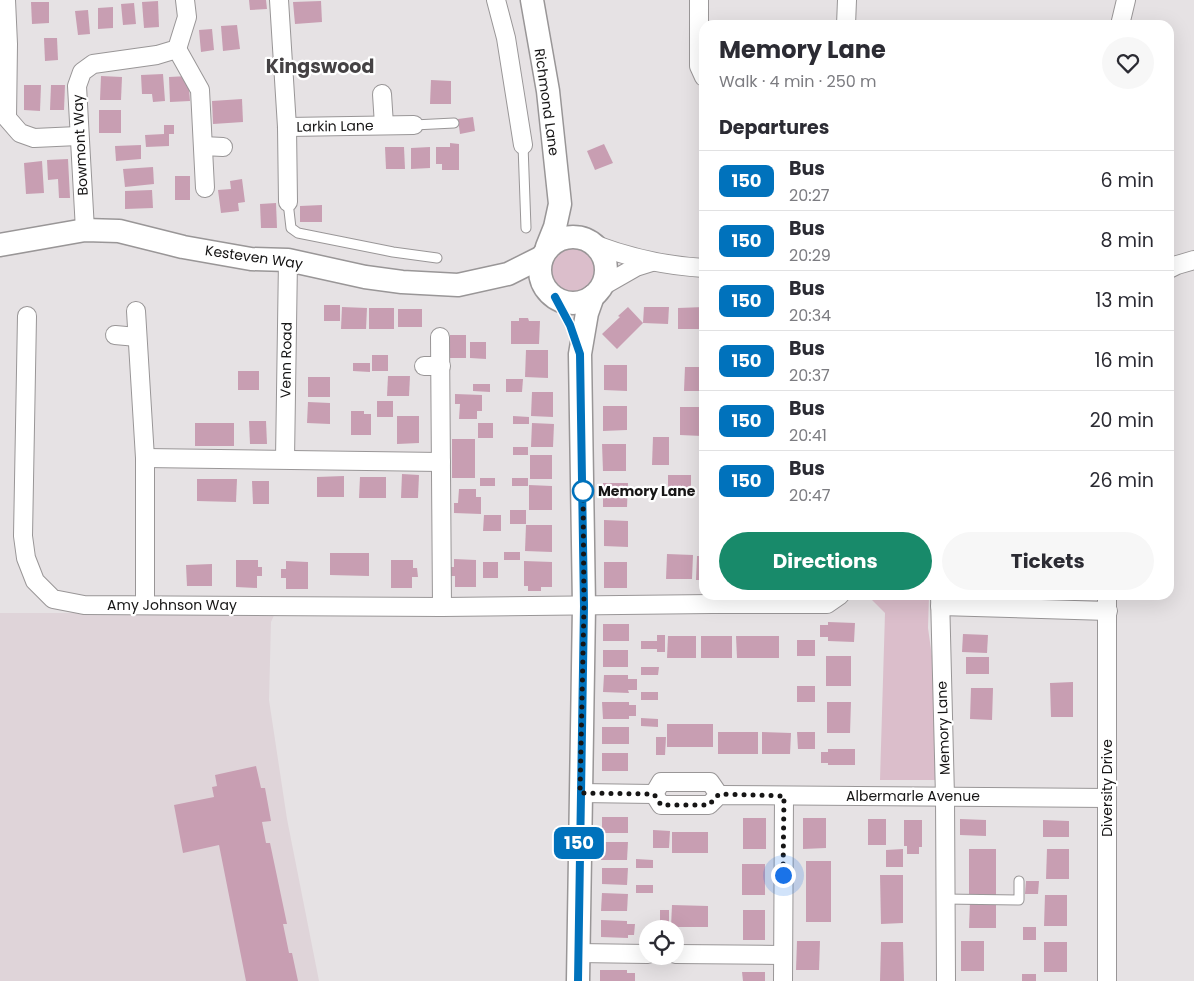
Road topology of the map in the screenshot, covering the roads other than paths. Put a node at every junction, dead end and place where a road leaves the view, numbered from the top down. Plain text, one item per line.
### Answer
1 (6, 0) edge
2 (185, 0) edge
3 (279, 0) edge
4 (496, 0) edge
5 (532, 0) edge
6 (700, 0) edge
7 (847, 0) edge
8 (1126, 0) edge
9 (700, 20) edge
10 (846, 20) edge
11 (1121, 20) edge
12 (178, 49) junction
13 (382, 94) dead end
14 (454, 123) dead end
15 (384, 125) junction
16 (414, 125) joint
17 (287, 127) junction
18 (78, 136) junction
19 (523, 145) joint
20 (203, 146) junction
21 (223, 147) dead end
22 (205, 188) dead end
23 (288, 202) joint
24 (560, 204) junction
25 (526, 228) dead end
26 (85, 230) junction
27 (591, 242) junction
28 (0, 245) edge
29 (544, 252) junction
30 (437, 258) dead end
31 (288, 260) junction
32 (1194, 260) edge
33 (653, 262) junction
34 (1174, 266) edge
35 (699, 268) edge
36 (508, 274) junction
37 (597, 292) junction
38 (552, 295) junction
39 (136, 311) dead end
40 (28, 316) dead end
41 (115, 336) dead end
42 (137, 337) junction
43 (440, 337) dead end
44 (580, 354) junction
45 (145, 458) junction
46 (285, 459) junction
47 (441, 462) junction
48 (833, 600) edge
49 (940, 601) edge
50 (1108, 603) edge
51 (145, 605) junction
52 (584, 606) junction
53 (442, 607) junction
54 (580, 793) junction
55 (784, 796) junction
56 (945, 797) junction
57 (1107, 798) junction
58 (1019, 882) dead end
59 (944, 899) junction
60 (578, 953) junction
61 (639, 954) edge
62 (684, 954) edge
63 (782, 954) junction
64 (578, 981) edge
65 (783, 981) edge
66 (946, 981) edge
67 (1107, 981) edge

1 - 18 street
2 - 12 street
3 - 17 street, Larkin Lane
4 - 19 street
5 - 24 street, Richmond Lane
6 - 9 street
7 - 10 street
8 - 11 street
12 - 18 street, Bowmont Way
12 - 20 street
13 - 15 street, Larkin Lane
14 - 16 lane
15 - 16 street, Larkin Lane
15 - 17 street, Larkin Lane
17 - 23 street, Larkin Lane
18 - 26 street, Bowmont Way
19 - 25 lane
20 - 21 street
20 - 22 street
23 - 30 lane
24 - 27 street
24 - 29 street, Richmond Lane
26 - 28 street, Kesteven Way
26 - 31 street, Kesteven Way
27 - 29 street
27 - 33 street
27 - 37 street
29 - 36 street, Kesteven Way
29 - 38 street
31 - 36 street, Kesteven Way
31 - 46 street, Venn Road
32 - 34 street
33 - 35 street
33 - 37 street
36 - 38 street
37 - 38 street
37 - 44 street
38 - 44 street
39 - 42 street
40 - 51 street, Amy Johnson Way
41 - 42 street
42 - 45 street
43 - 47 street
44 - 52 street
45 - 46 street
45 - 51 street
46 - 47 street
47 - 53 street
48 - 52 street
49 - 50 street
49 - 56 street, Memory Lane
50 - 57 street, Diversity Drive
51 - 53 street, Amy Johnson Way
52 - 53 street, Amy Johnson Way
52 - 54 street
54 - 55 street, Albermarle Avenue
54 - 60 street
55 - 56 street, Albermarle Avenue
55 - 63 street
56 - 57 street, Albermarle Avenue
56 - 59 street, Memory Lane
57 - 67 street, Diversity Drive
58 - 59 lane
59 - 66 street, Memory Lane
60 - 61 street
60 - 64 street
62 - 63 street
63 - 65 street

